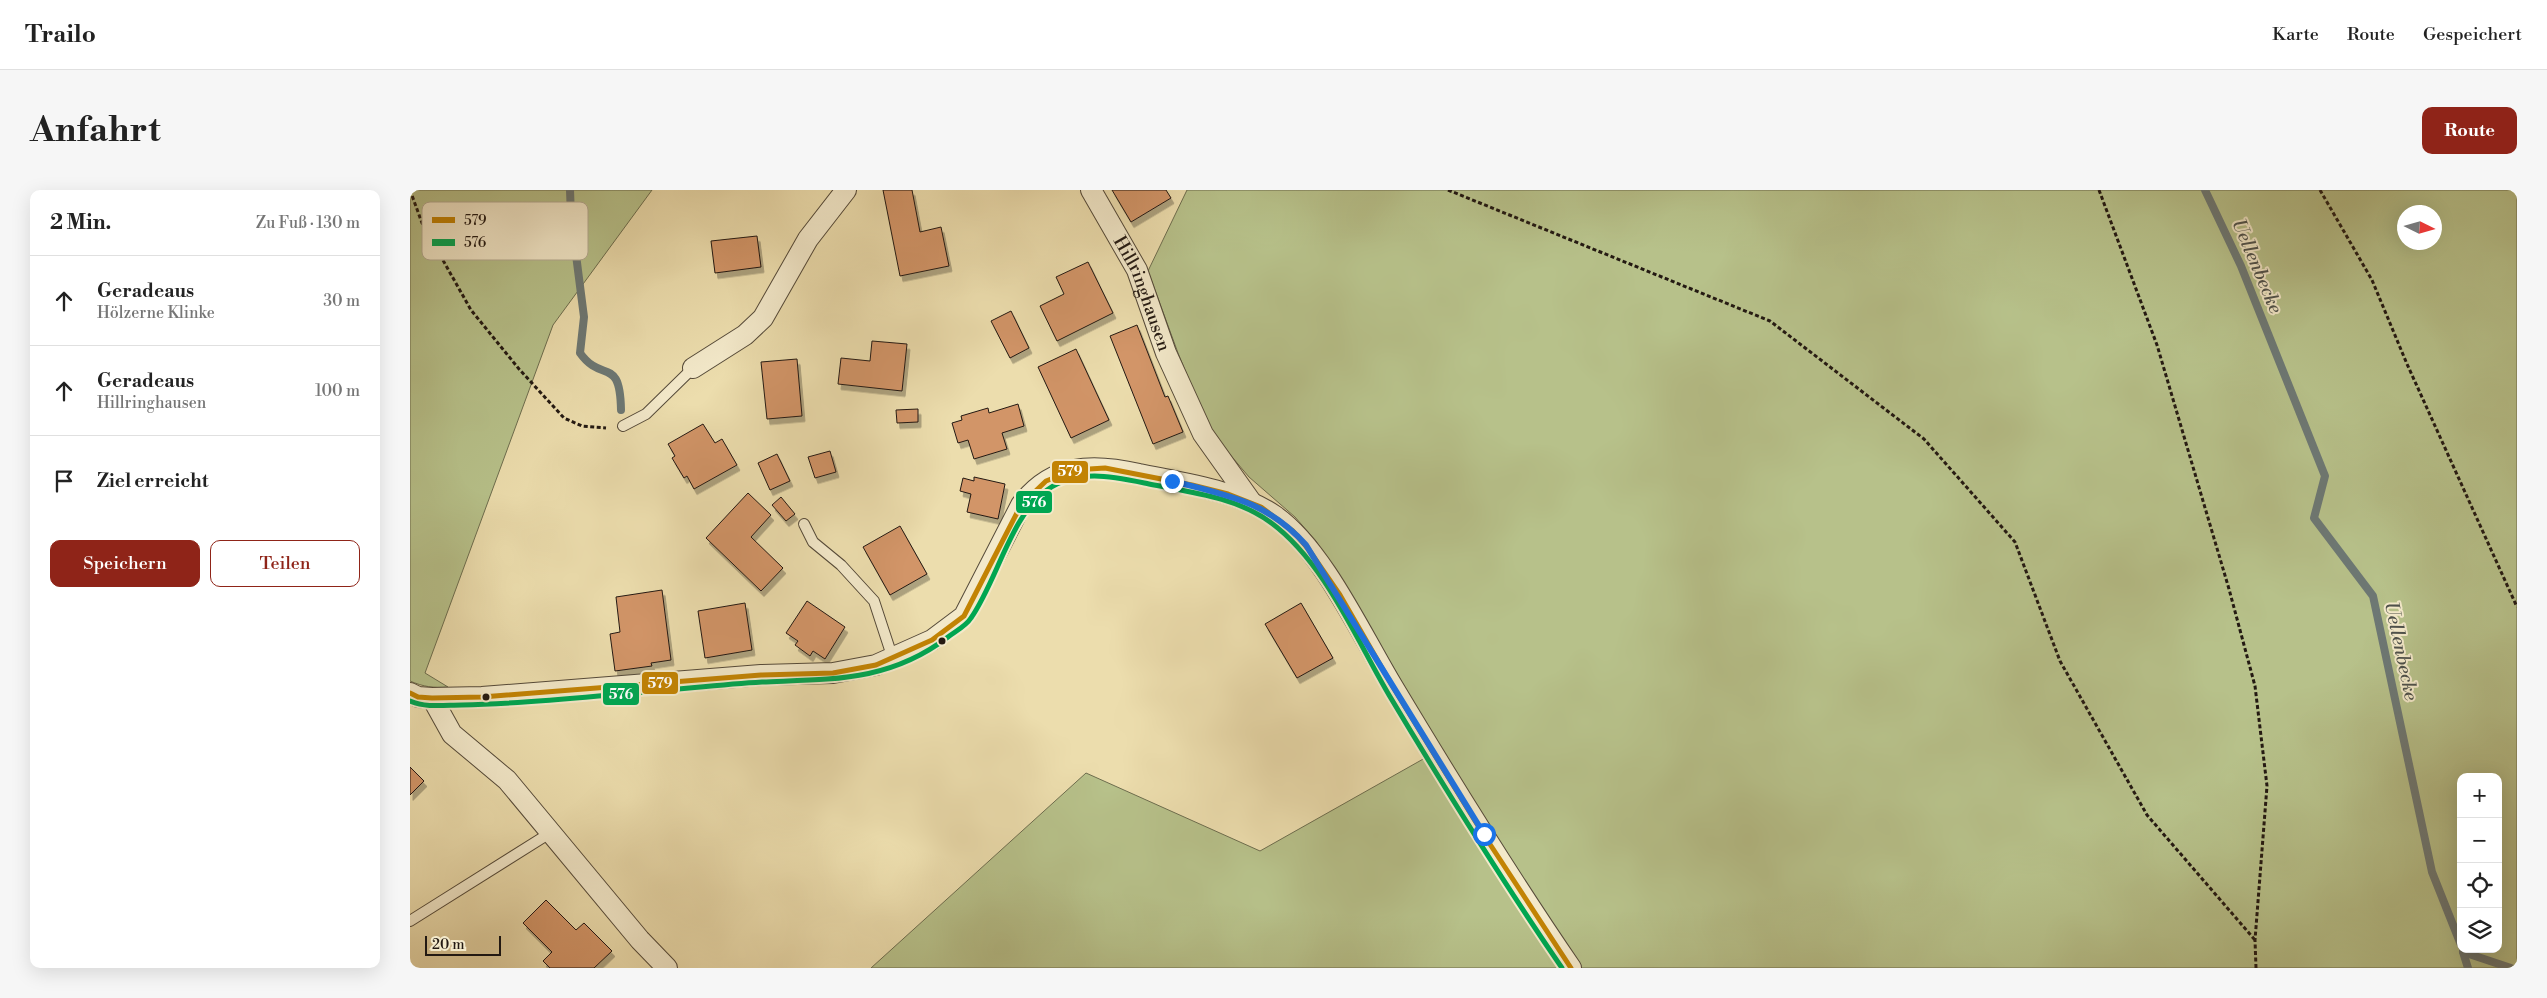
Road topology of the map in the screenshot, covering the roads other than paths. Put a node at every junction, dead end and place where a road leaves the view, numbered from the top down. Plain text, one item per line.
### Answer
1 (846, 190) edge
2 (1091, 190) edge
3 (693, 368) joint
4 (623, 426) road end
5 (1252, 503) junction
6 (804, 524) dead end
7 (893, 659) junction
8 (410, 693) edge
9 (432, 698) junction
10 (550, 833) junction
11 (410, 921) edge
12 (667, 968) edge
13 (1570, 968) edge

1 - 3 street
2 - 5 street, Hillringhausen
3 - 4 lane
5 - 7 street, Hillringhausen
5 - 13 street, Hillringhausen
6 - 7 lane
7 - 9 street, Hillringhausen
8 - 9 street, Hillringhausen
9 - 10 street
10 - 11 lane
10 - 12 street

